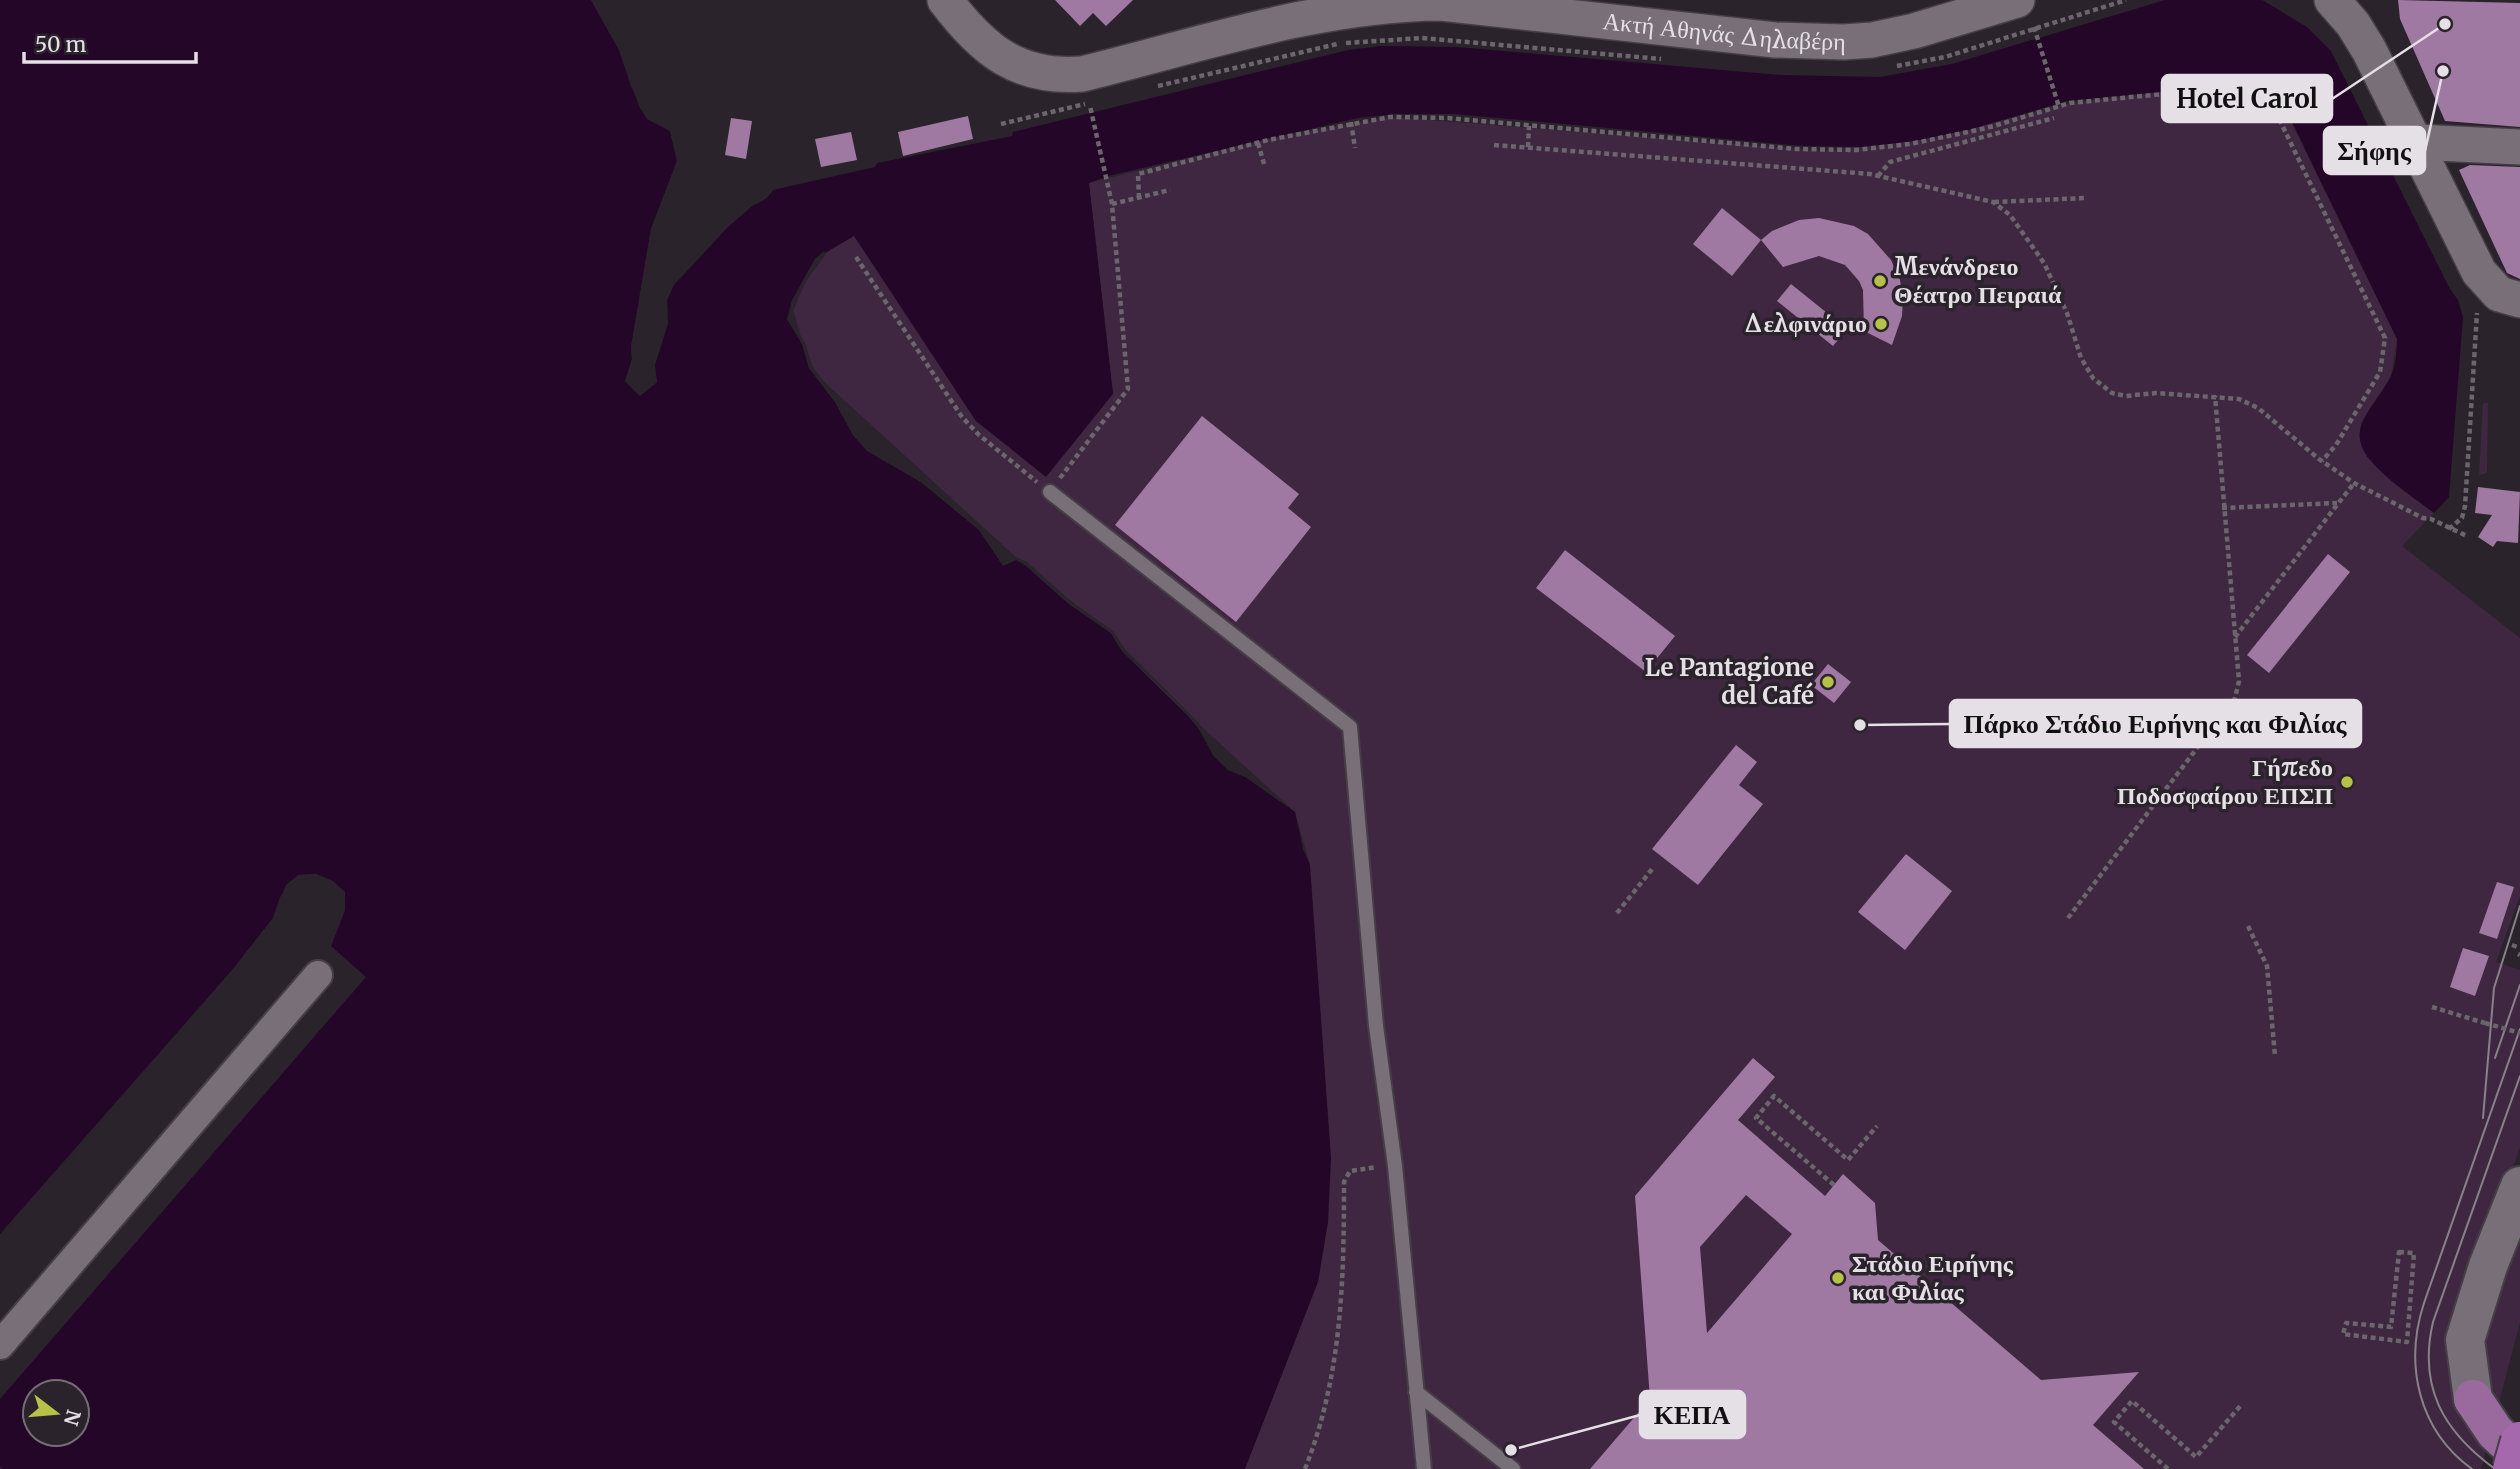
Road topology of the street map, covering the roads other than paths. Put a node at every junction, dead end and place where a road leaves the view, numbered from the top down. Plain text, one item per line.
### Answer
1 (945, 0) edge
2 (2332, 0) edge
3 (2029, 21) edge
4 (2416, 142) junction
5 (2520, 148) edge
6 (2496, 299) edge
7 (1050, 492) road end
8 (318, 975) dead end
9 (2520, 1186) edge
10 (0, 1345) edge
11 (1416, 1392) junction
12 (2520, 1441) edge
13 (2520, 1455) edge
14 (1424, 1469) edge
15 (1513, 1469) edge
16 (2512, 1469) edge

1 - 3 street, Ακτή Αθηνάς Δηλαβέρη
2 - 4 street
4 - 5 street
4 - 6 street
7 - 11 lane
8 - 10 street
9 - 13 main road
11 - 14 lane
11 - 15 lane
12 - 16 highway, bridge

